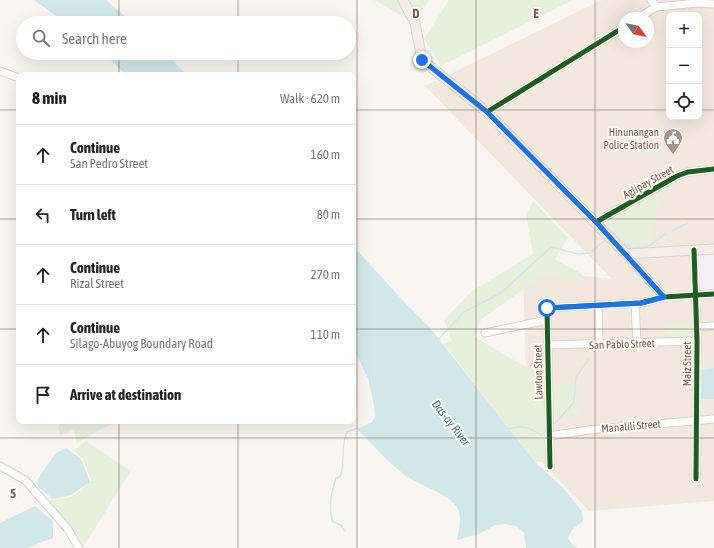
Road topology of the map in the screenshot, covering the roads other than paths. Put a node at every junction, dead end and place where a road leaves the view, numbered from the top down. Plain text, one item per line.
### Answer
1 (403, 0) edge
2 (651, 0) edge
3 (714, 4) edge
4 (656, 7) junction
5 (648, 12) edge
6 (618, 31) edge
7 (0, 71) edge
8 (16, 77) edge
9 (487, 112) junction
10 (714, 169) edge
11 (596, 222) junction
12 (714, 249) edge
13 (694, 250) junction
14 (626, 254) junction
15 (696, 294) junction
16 (714, 294) edge
17 (664, 297) junction
18 (635, 303) junction
19 (598, 304) junction
20 (547, 320) junction
21 (714, 326) edge
22 (696, 327) junction
23 (485, 333) dead end
24 (697, 341) junction
25 (637, 343) junction
26 (599, 344) junction
27 (547, 345) junction
28 (714, 419) edge
29 (697, 421) junction
30 (548, 430) junction
31 (0, 466) edge
32 (550, 467) dead end
33 (696, 479) dead end
34 (79, 548) edge

1 - 9 main road
2 - 4 street
3 - 4 street
4 - 5 street
6 - 9 street
7 - 8 street
9 - 11 main road
10 - 11 street, Aglipay Street
11 - 14 main road
12 - 13 main road
13 - 14 main road
13 - 15 street, Maiz Street
14 - 17 street
15 - 16 street
15 - 17 street
15 - 22 street, Maiz Street
17 - 18 street
18 - 19 street
18 - 25 street
19 - 20 street, Lawton Street
19 - 26 street
20 - 23 street
20 - 27 street, Lawton Street
21 - 22 street
22 - 24 street, Maiz Street
24 - 25 street, San Pablo Street
24 - 29 street, Maiz Street
25 - 26 street, San Pablo Street
26 - 27 street, San Pablo Street
27 - 30 street, Lawton Street
28 - 29 street, Manalili Street
29 - 30 street, Manalili Street
29 - 33 street, Maiz Street
30 - 32 street, Lawton Street
31 - 34 street

